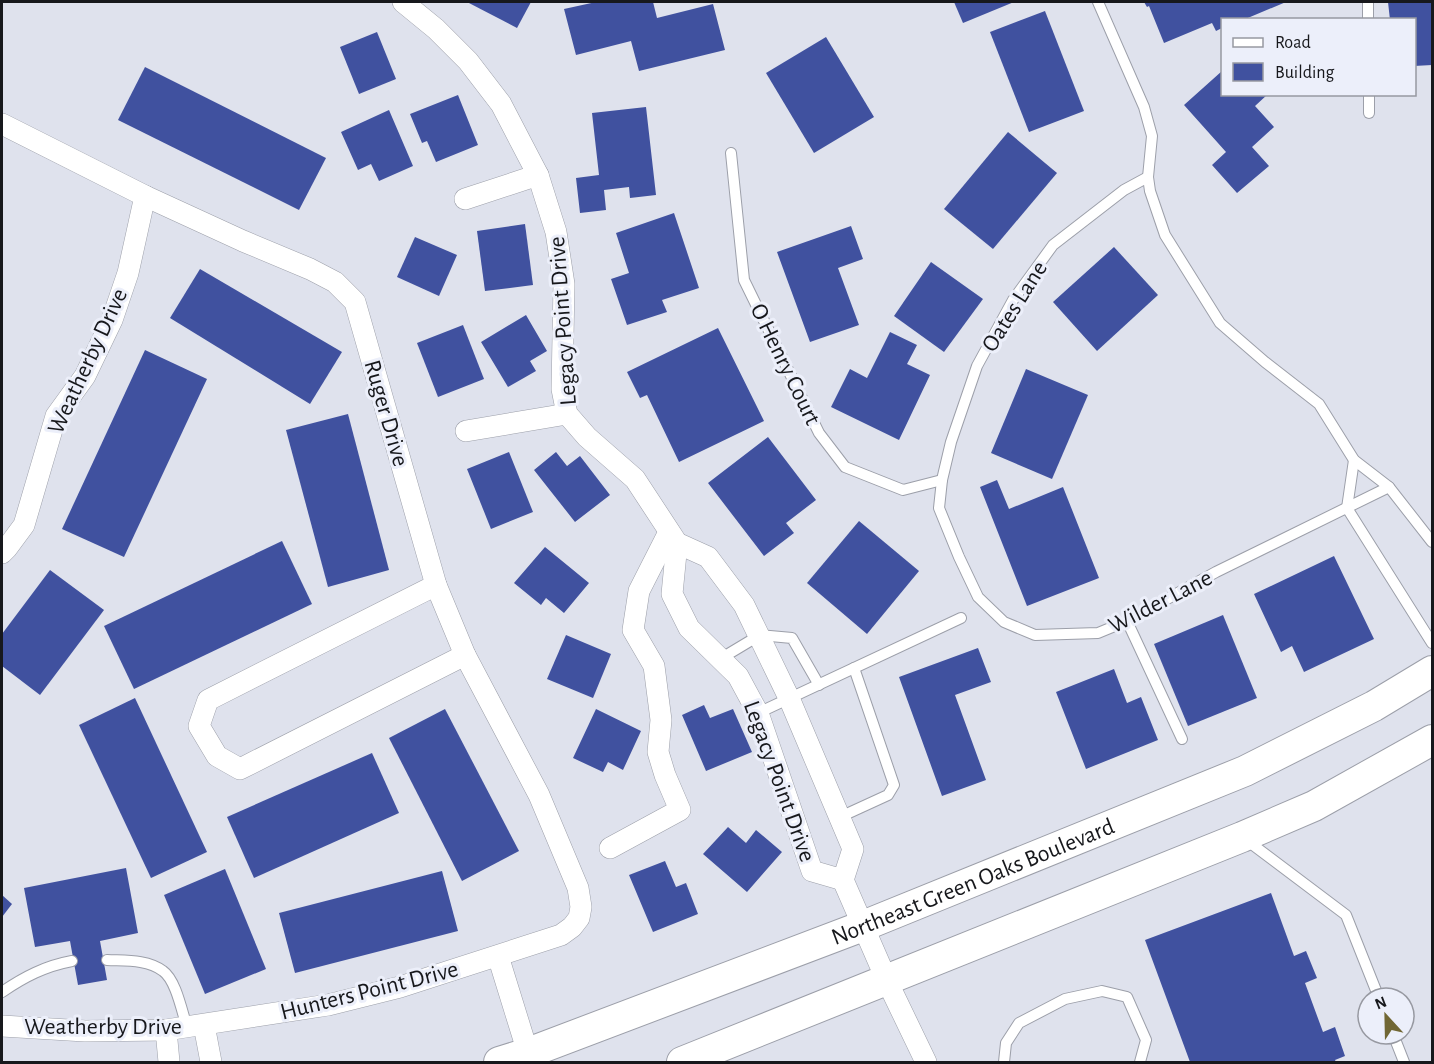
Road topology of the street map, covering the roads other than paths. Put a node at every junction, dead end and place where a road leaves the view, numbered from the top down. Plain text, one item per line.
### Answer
1 (403, 2) edge
2 (1098, 2) edge
3 (1368, 2) edge
4 (1368, 18) edge
5 (1369, 96) edge
6 (1369, 113) dead end
7 (2, 124) edge
8 (731, 153) dead end
9 (538, 175) junction
10 (1148, 177) junction
11 (145, 196) junction
12 (465, 199) dead end
13 (567, 414) junction
14 (466, 431) dead end
15 (1354, 460) junction
16 (942, 480) junction
17 (1389, 487) junction
18 (1347, 508) junction
19 (673, 537) junction
20 (1432, 542) edge
21 (2, 552) edge
22 (436, 585) junction
23 (961, 618) dead end
24 (1126, 621) junction
25 (759, 635) junction
26 (1432, 643) edge
27 (465, 655) junction
28 (720, 659) junction
29 (854, 668) junction
30 (1432, 671) edge
31 (819, 685) junction
32 (789, 698) junction
33 (758, 713) junction
34 (1182, 739) dead end
35 (1432, 740) edge
36 (840, 817) junction
37 (1242, 837) junction
38 (610, 848) dead end
39 (843, 880) junction
40 (578, 888) joint
41 (863, 926) junction
42 (498, 956) junction
43 (107, 960) dead end
44 (72, 961) dead end
45 (887, 981) junction
46 (1374, 986) edge
47 (2, 992) edge
48 (2, 1026) edge
49 (195, 1026) junction
50 (166, 1030) junction
51 (1398, 1046) edge
52 (528, 1053) junction
53 (170, 1062) edge
54 (211, 1062) edge
55 (499, 1062) edge
56 (682, 1062) edge
57 (926, 1062) edge
58 (1004, 1062) edge
59 (1140, 1062) edge
60 (1404, 1062) edge

1 - 9 street, Legacy Point Drive
2 - 10 lane
3 - 4 lane
5 - 6 lane
7 - 11 street, Ruger Drive
8 - 16 lane, O Henry Court
9 - 12 street
9 - 13 street, Legacy Point Drive
10 - 15 lane
10 - 16 lane, Oates Lane
11 - 21 street, Weatherby Drive
11 - 22 street, Ruger Drive
13 - 14 street
13 - 19 street, Legacy Point Drive
15 - 17 lane
15 - 18 lane
16 - 24 lane, Wilder Lane
17 - 18 lane, Wilder Lane
17 - 20 lane
18 - 24 lane, Wilder Lane
18 - 26 lane
19 - 25 street, Legacy Point Drive
19 - 28 street, Legacy Point Drive
19 - 38 street
22 - 27 street, Ruger Drive
22 - 27 street
23 - 29 lane
24 - 34 lane
25 - 28 lane
25 - 31 lane
25 - 32 street, Legacy Point Drive
27 - 40 street, Ruger Drive
28 - 33 street, Legacy Point Drive
29 - 31 lane
29 - 36 lane
30 - 41 main road, Northeast Green Oaks Boulevard
31 - 32 lane
32 - 33 lane
32 - 36 street, Legacy Point Drive
33 - 39 street, Legacy Point Drive
35 - 37 main road
36 - 39 street, Legacy Point Drive
37 - 45 main road
37 - 46 lane
39 - 41 street, Legacy Point Drive
40 - 42 street, Hunters Point Drive
41 - 45 street, Legacy Point Drive
41 - 52 main road, Northeast Green Oaks Boulevard
42 - 49 street, Hunters Point Drive
42 - 52 street
43 - 49 lane
44 - 47 lane
45 - 56 main road
45 - 57 street, Legacy Point Drive
48 - 50 street, Weatherby Drive
49 - 50 street, Weatherby Drive
49 - 54 street
50 - 53 street
51 - 60 lane
52 - 55 main road, Northeast Green Oaks Boulevard
58 - 59 lane

